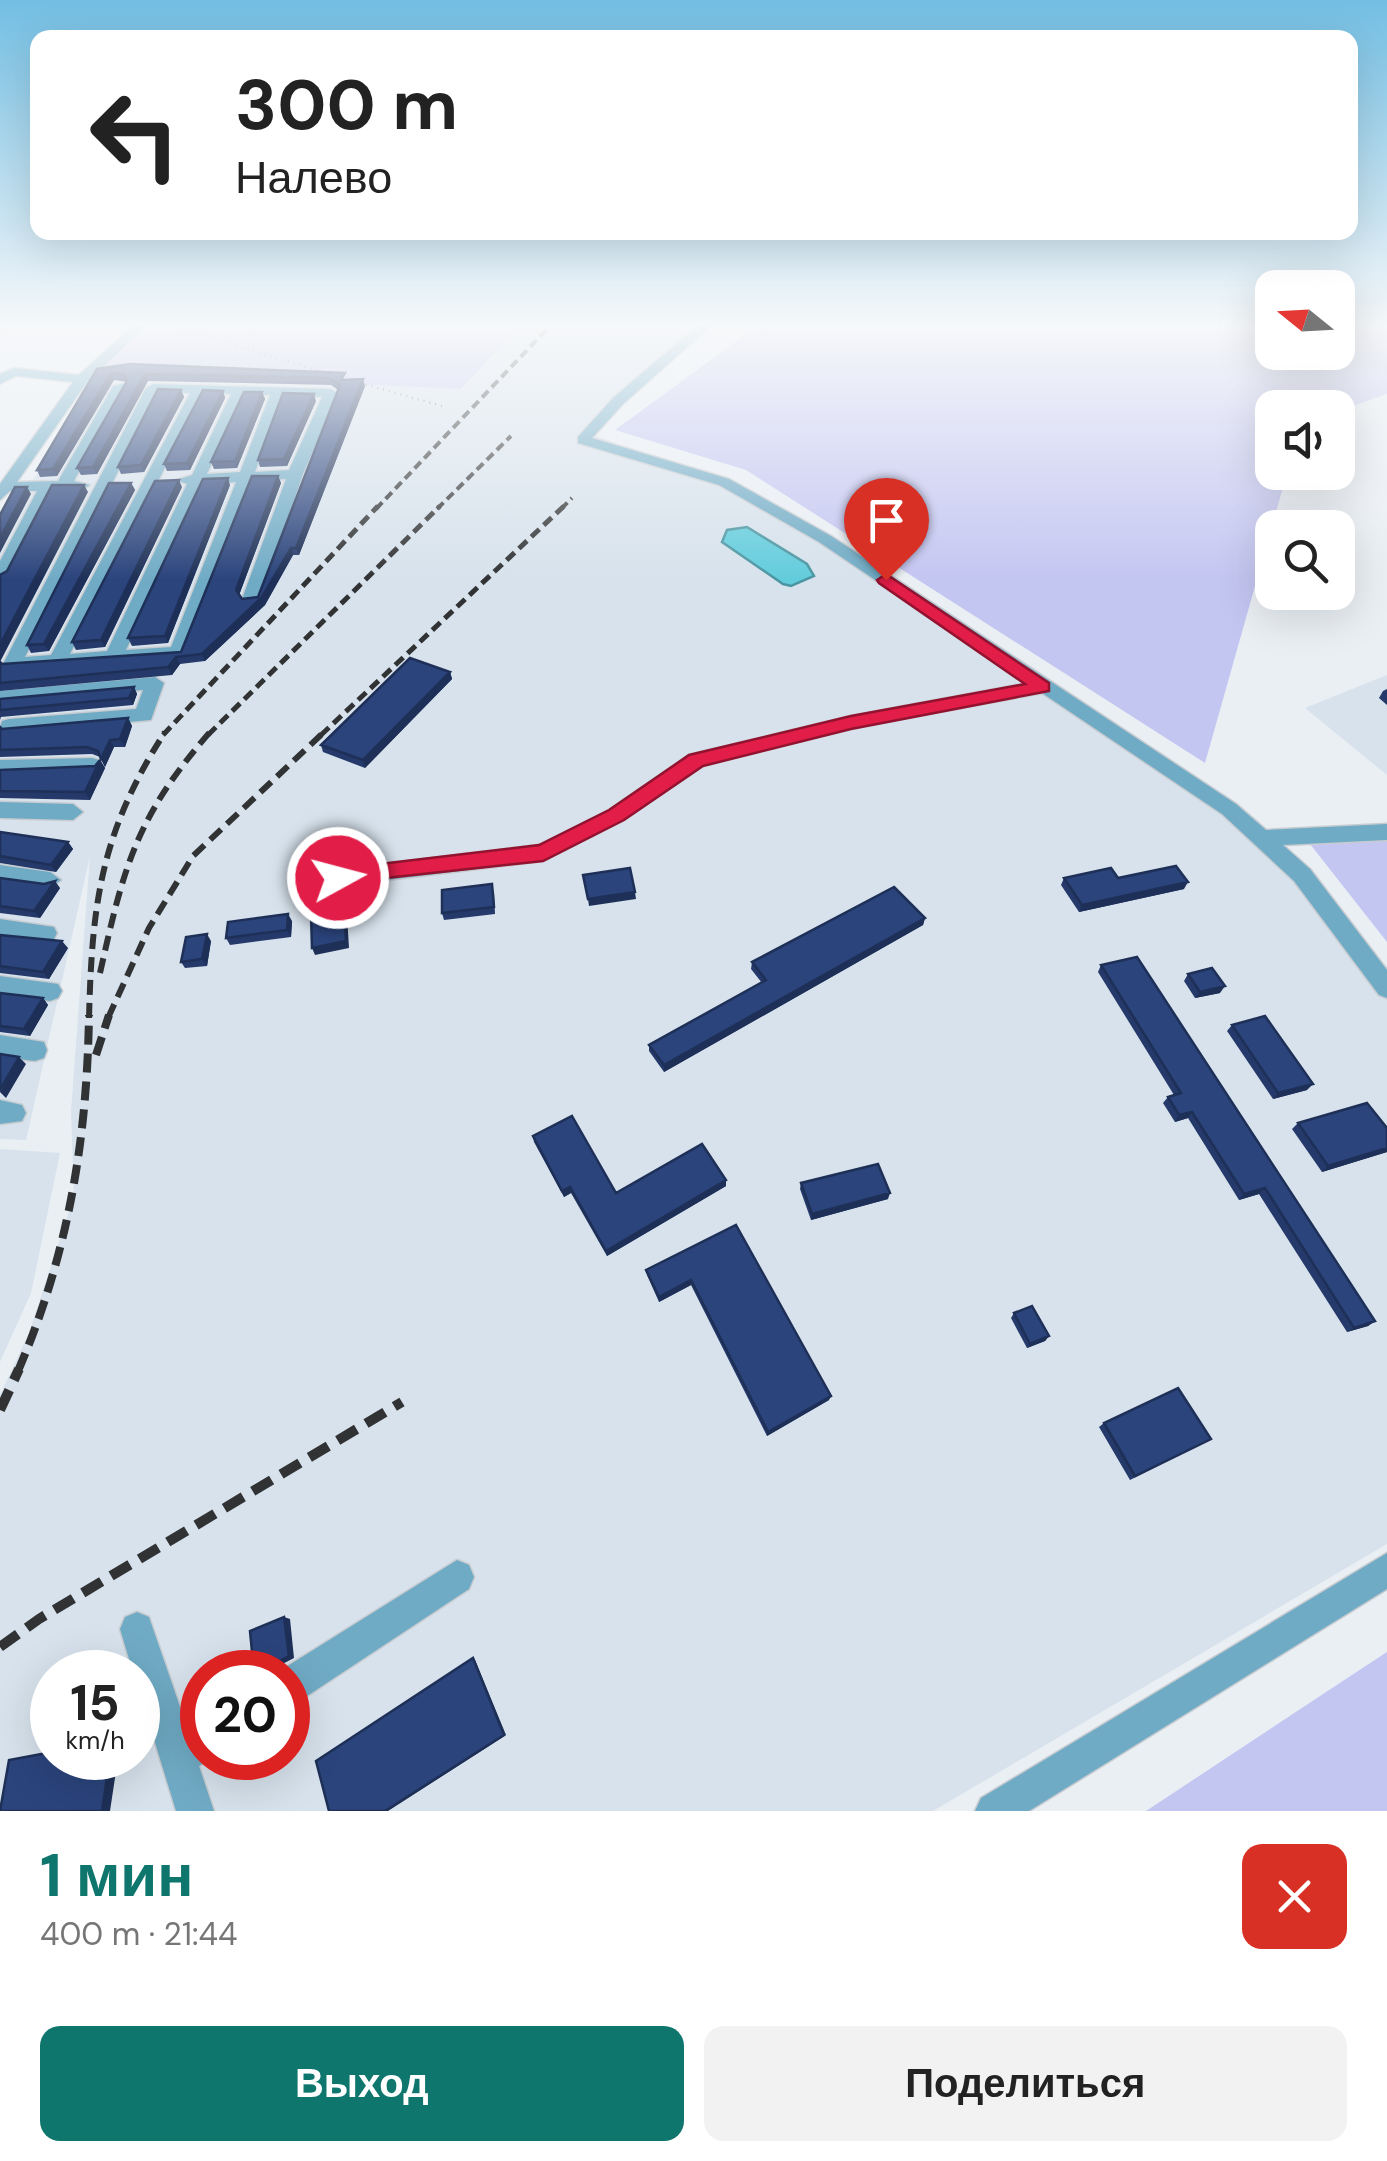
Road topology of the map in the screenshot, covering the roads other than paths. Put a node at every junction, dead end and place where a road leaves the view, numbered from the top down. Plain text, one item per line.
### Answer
1 (60, 411) edge
2 (104, 411) edge
3 (141, 411) edge
4 (187, 411) edge
5 (229, 411) edge
6 (271, 411) edge
7 (323, 411) edge
8 (609, 411) edge
9 (295, 474) junction
10 (244, 476) junction
11 (196, 479) junction
12 (150, 482) junction
13 (100, 485) junction
14 (55, 486) junction
15 (3, 491) edge
16 (0, 577) edge
17 (251, 599) edge
18 (114, 656) junction
19 (57, 661) junction
20 (1042, 687) junction
21 (0, 697) edge
22 (9, 726) edge
23 (92, 766) edge
24 (0, 767) edge
25 (0, 810) edge
26 (72, 812) dead end
27 (1387, 832) edge
28 (1262, 838) junction
29 (0, 873) edge
30 (338, 878) dead end
31 (50, 880) edge
32 (0, 928) edge
33 (46, 933) dead end
34 (0, 986) edge
35 (1387, 988) edge
36 (50, 991) dead end
37 (0, 1046) edge
38 (35, 1050) dead end
39 (1387, 1570) edge
40 (458, 1577) dead end
41 (137, 1629) dead end
42 (310, 1673) edge
43 (180, 1727) edge
44 (193, 1780) edge
45 (196, 1811) edge
46 (994, 1811) edge

1 - 15 street
2 - 14 street
3 - 13 street
4 - 12 street
5 - 11 street
6 - 10 street
7 - 9 street
8 - 20 street
9 - 10 street
9 - 17 street
10 - 11 street
10 - 18 street
11 - 12 street
11 - 18 street
12 - 13 street
12 - 19 street
13 - 14 street
13 - 19 street
14 - 15 street
14 - 16 street
18 - 19 street
20 - 28 street
20 - 30 street
21 - 22 street
23 - 24 street
25 - 26 street
27 - 28 street
28 - 35 street
29 - 31 street
32 - 33 street
34 - 36 street
37 - 38 street
39 - 46 street
40 - 42 street
41 - 43 street
44 - 45 street

